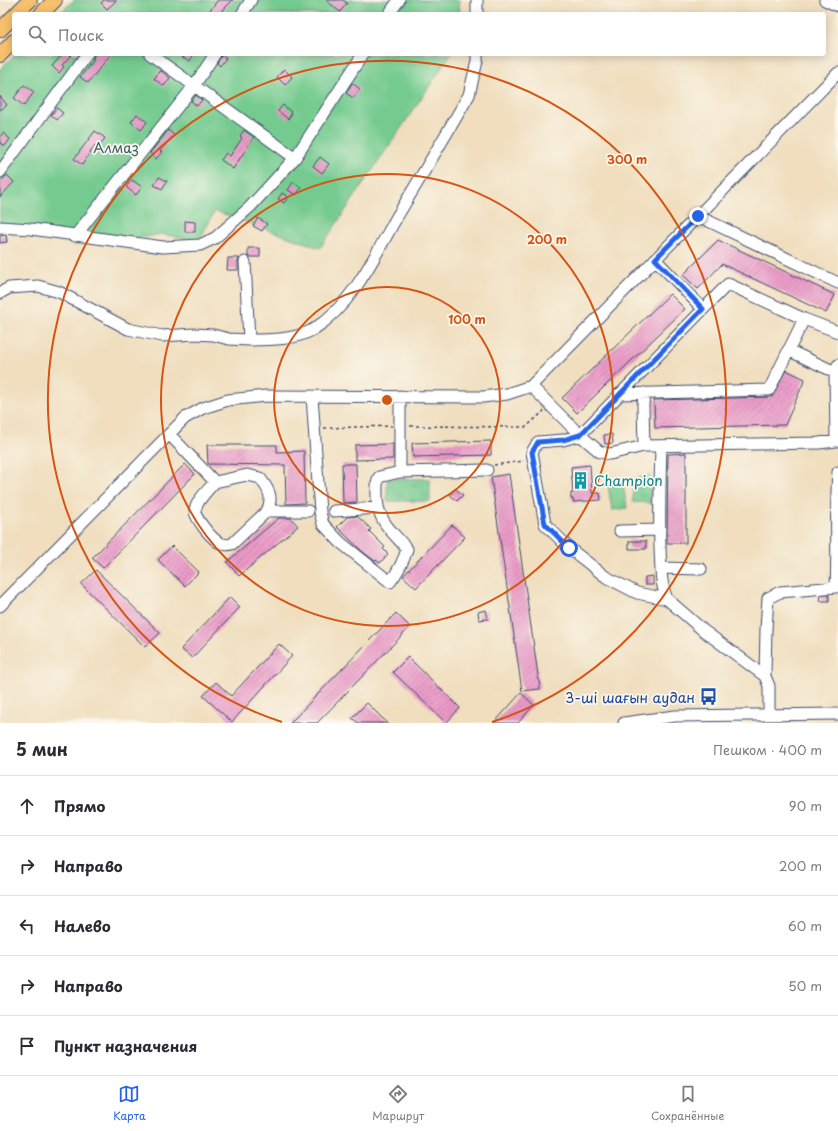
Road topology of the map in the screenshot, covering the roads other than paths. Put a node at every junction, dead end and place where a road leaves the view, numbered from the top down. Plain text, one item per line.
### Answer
1 (30, 0) edge
2 (55, 0) edge
3 (251, 0) edge
4 (399, 0) edge
5 (477, 0) edge
6 (825, 0) edge
7 (838, 6) edge
8 (18, 12) edge
9 (43, 12) edge
10 (243, 12) edge
11 (391, 12) edge
12 (477, 12) edge
13 (12, 18) edge
14 (0, 30) edge
15 (12, 43) edge
16 (0, 54) edge
17 (86, 56) edge
18 (153, 56) edge
19 (214, 56) edge
20 (362, 56) edge
21 (477, 56) edge
22 (838, 73) edge
23 (194, 86) junction
24 (295, 158) junction
25 (0, 172) edge
26 (698, 216) junction
27 (0, 227) edge
28 (75, 236) junction
29 (655, 259) junction
30 (245, 262) dead end
31 (838, 283) edge
32 (0, 293) edge
33 (703, 309) junction
34 (804, 319) junction
35 (838, 332) edge
36 (249, 340) junction
37 (788, 350) junction
38 (837, 369) edge
39 (531, 386) junction
40 (619, 394) junction
41 (644, 394) junction
42 (312, 396) junction
43 (400, 396) junction
44 (169, 434) junction
45 (580, 435) junction
46 (837, 442) edge
47 (644, 446) junction
48 (661, 446) junction
49 (487, 470) road end
50 (400, 472) junction
51 (838, 472) edge
52 (215, 482) junction
53 (377, 508) junction
54 (268, 511) junction
55 (308, 511) dead end
56 (334, 511) dead end
57 (620, 530) dead end
58 (660, 530) junction
59 (661, 568) junction
60 (701, 569) dead end
61 (837, 587) edge
62 (667, 599) junction
63 (0, 606) edge
64 (765, 676) junction
65 (838, 714) edge
66 (769, 715) junction
67 (624, 723) edge

1 - 8 main road
2 - 9 main road
3 - 10 street
4 - 11 street
5 - 12 street
6 - 7 street
13 - 14 main road
15 - 16 main road
17 - 25 street
18 - 23 street
19 - 23 street
20 - 24 street
21 - 36 street
22 - 26 street
23 - 24 street
23 - 28 street
24 - 28 street
26 - 29 street
26 - 31 street
27 - 28 street
29 - 33 street
29 - 39 street
30 - 36 street
32 - 36 street
33 - 34 street
33 - 40 street
34 - 35 street
34 - 37 street
37 - 38 street
37 - 41 street
38 - 46 street
39 - 43 street
39 - 45 street
40 - 41 street
40 - 45 street
41 - 47 street
42 - 43 street
42 - 44 street
42 - 53 street
43 - 50 street
44 - 52 street
44 - 63 street
45 - 47 street
45 - 62 street
46 - 48 street
47 - 48 street
48 - 58 street
49 - 50 street
50 - 53 street
51 - 61 street
52 - 54 street
52 - 54 street
53 - 56 street
54 - 55 street
57 - 58 street
58 - 59 street
59 - 60 street
59 - 62 street
61 - 64 street
62 - 64 street
64 - 66 street
65 - 66 street
66 - 67 street

